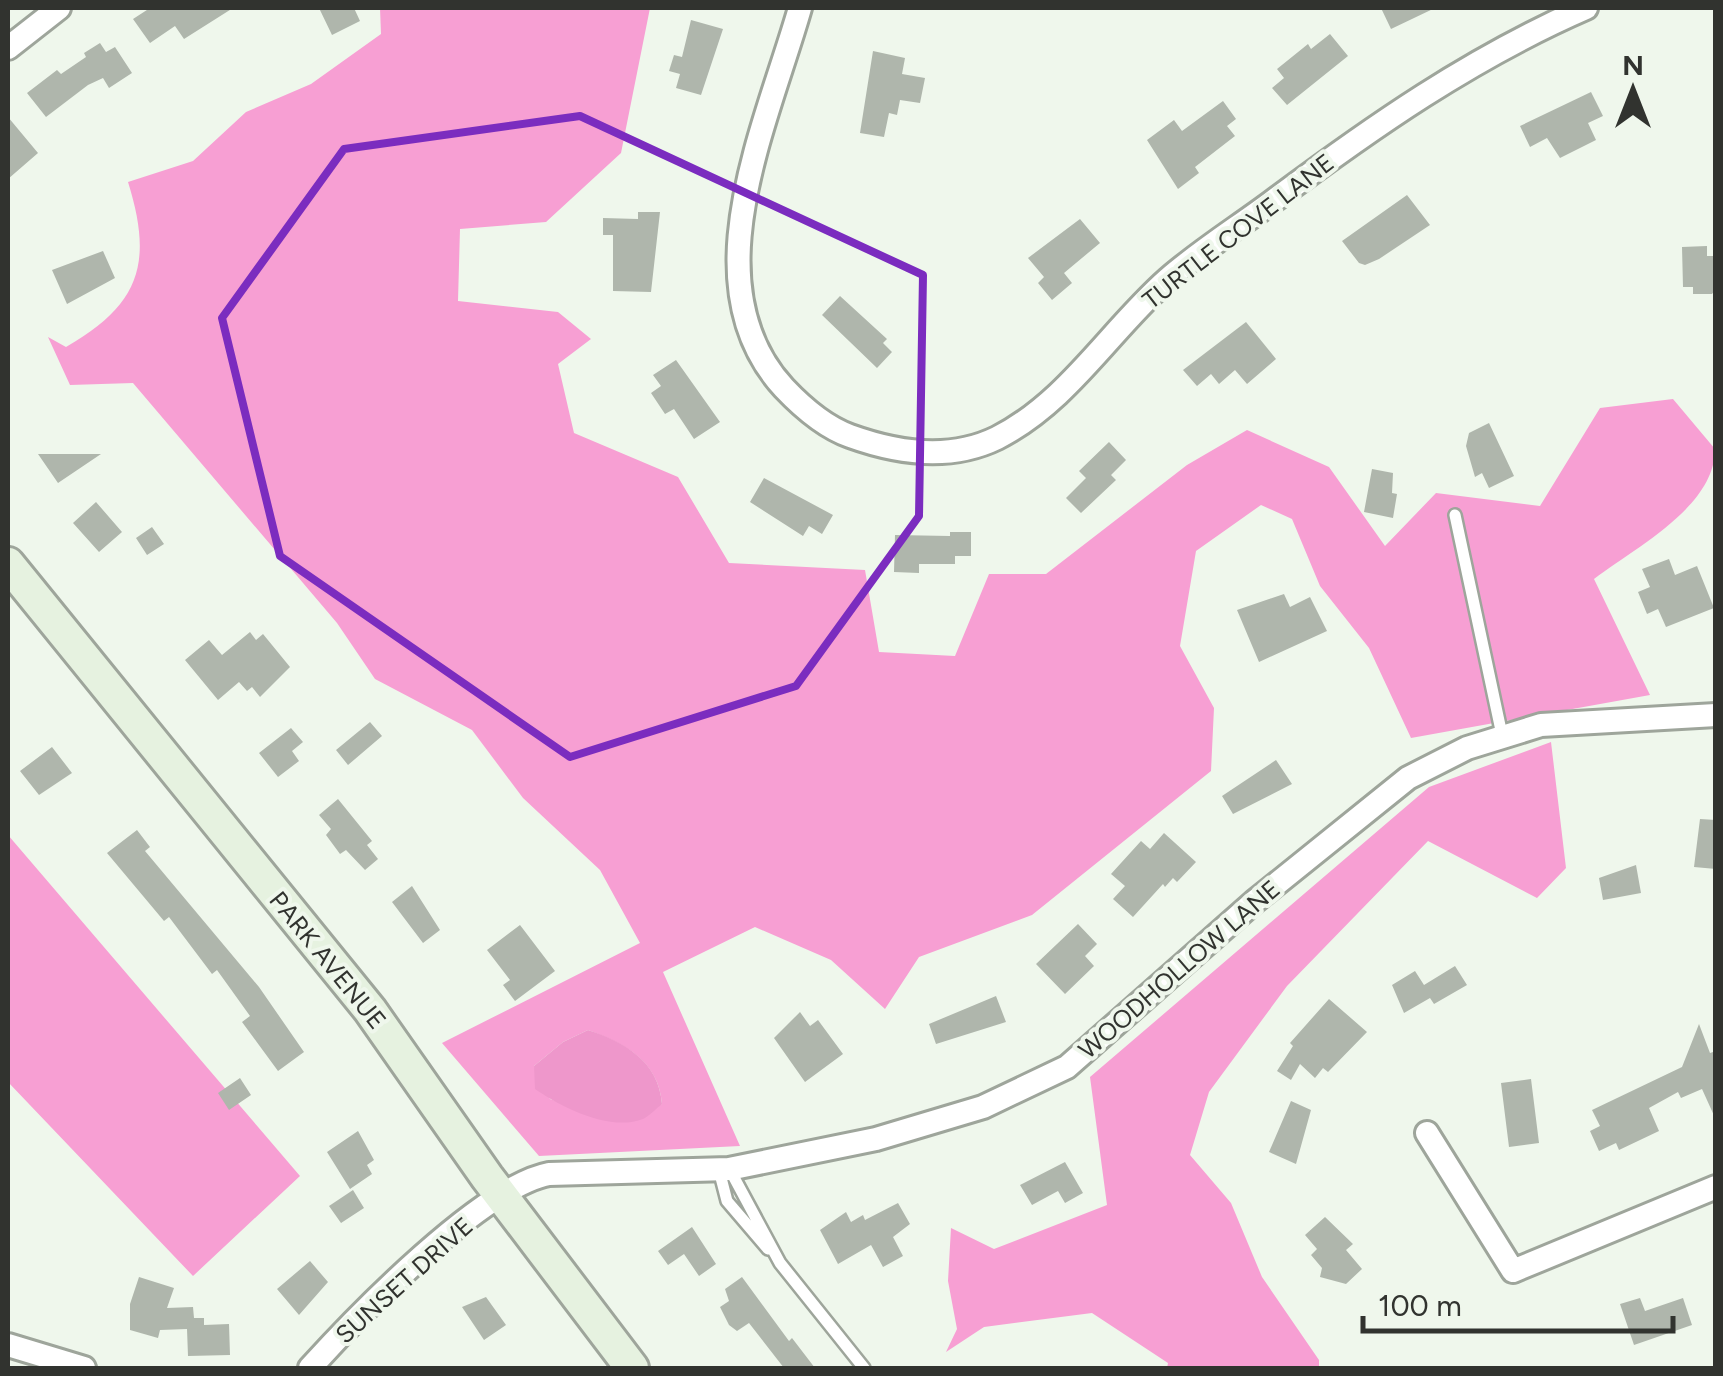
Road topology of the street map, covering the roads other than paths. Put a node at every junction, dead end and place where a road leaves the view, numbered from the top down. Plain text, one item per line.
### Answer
1 (59, 8) edge
2 (800, 8) edge
3 (1586, 8) edge
4 (8, 48) edge
5 (1455, 515) dead end
6 (8, 564) edge
7 (1716, 715) edge
8 (1502, 734) junction
9 (1427, 1134) dead end
10 (724, 1170) junction
11 (1716, 1188) edge
12 (502, 1196) junction
13 (8, 1345) edge
14 (84, 1368) edge
15 (310, 1368) edge
16 (632, 1368) edge
17 (864, 1368) edge

1 - 4 street
2 - 3 street, TURTLE COVE LANE
5 - 8 lane
6 - 12 main road, PARK AVENUE
7 - 8 street, WOODHOLLOW LANE
8 - 10 street, WOODHOLLOW LANE
9 - 11 street
10 - 12 street, WOODHOLLOW LANE
10 - 17 lane
12 - 15 street, SUNSET DRIVE
12 - 16 main road, PARK AVENUE
13 - 14 street

